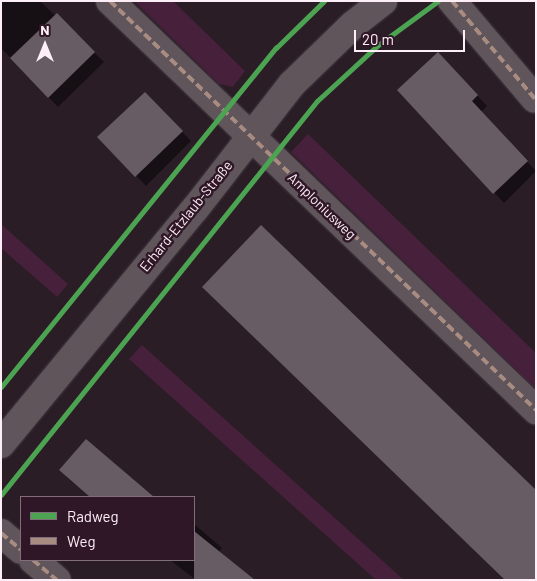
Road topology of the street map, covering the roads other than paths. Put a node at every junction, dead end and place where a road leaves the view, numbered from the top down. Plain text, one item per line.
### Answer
1 (110, 1) edge
2 (383, 1) edge
3 (452, 1) edge
4 (535, 99) edge
5 (249, 137) junction
6 (536, 410) edge
7 (1, 444) edge
8 (1, 533) edge
9 (20, 549) edge
10 (34, 561) edge
11 (57, 580) edge

1 - 5 street, Amploniusweg
2 - 5 street, Erhard-Etzlaub-Straße
3 - 4 street
5 - 6 street, Amploniusweg
5 - 7 street, Erhard-Etzlaub-Straße
8 - 9 street
10 - 11 street

